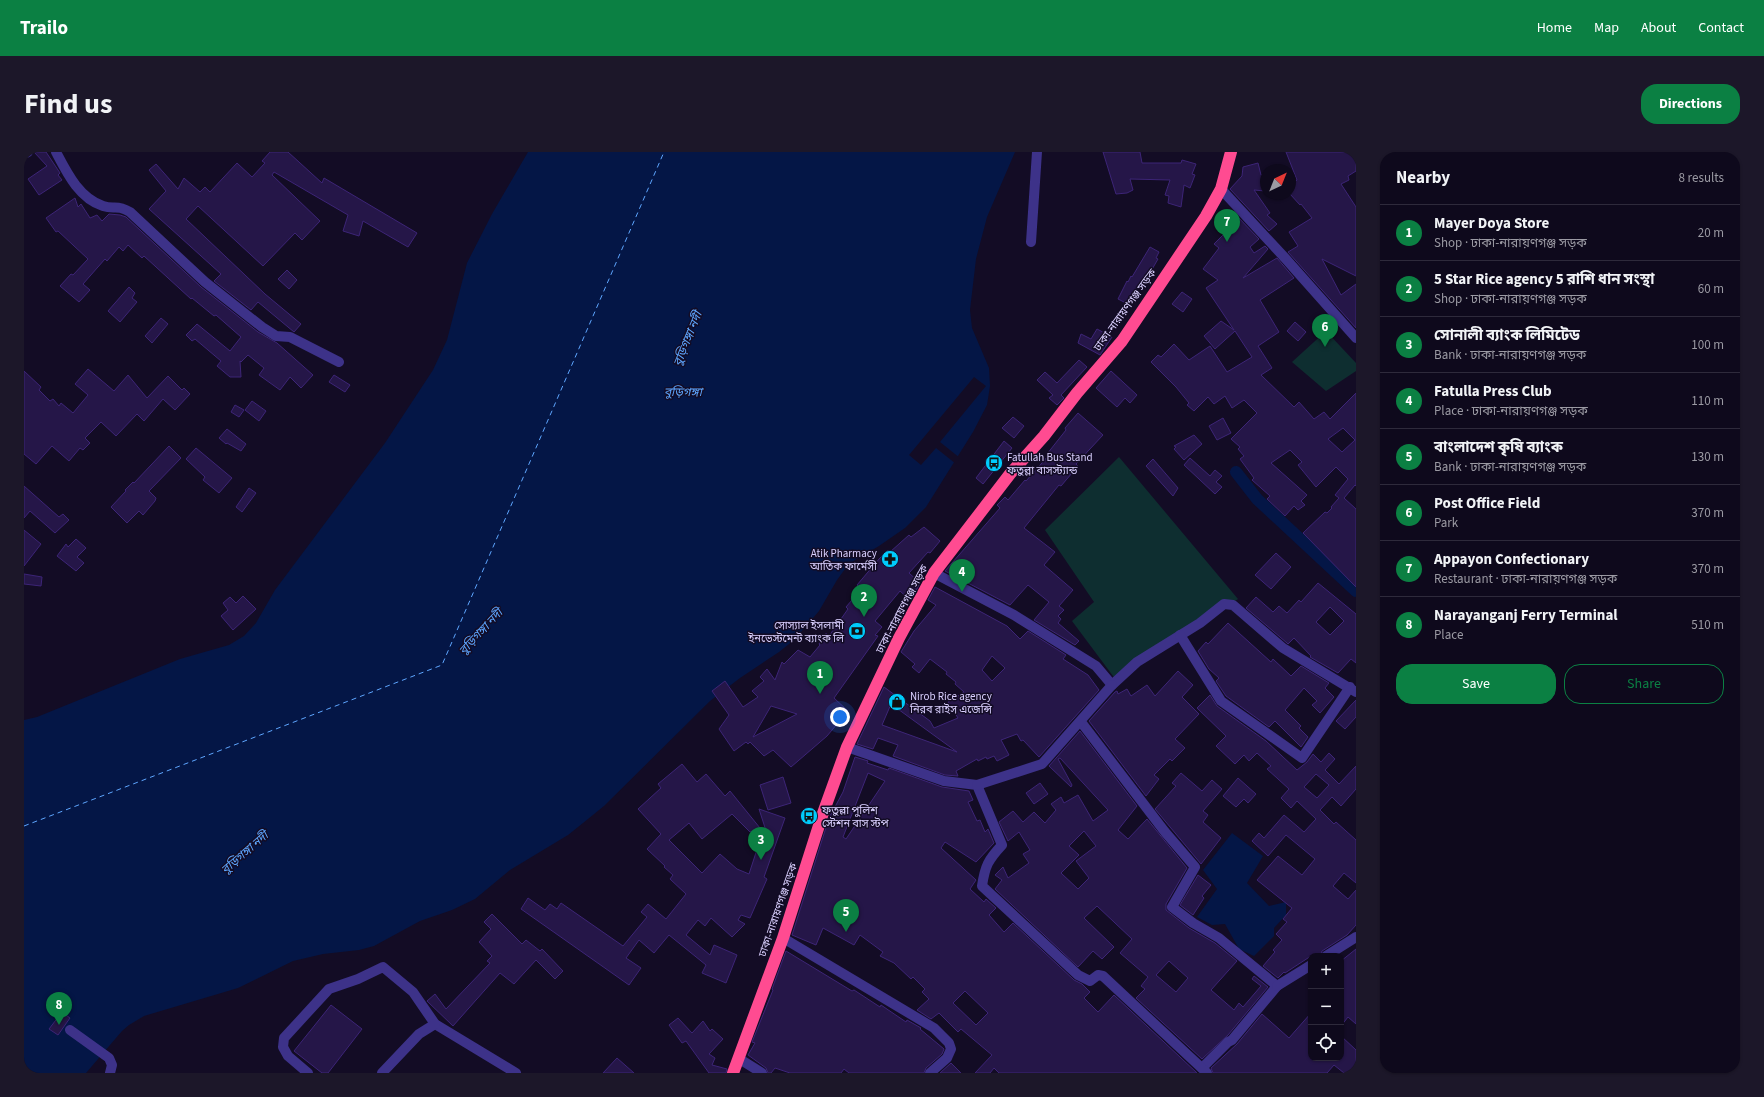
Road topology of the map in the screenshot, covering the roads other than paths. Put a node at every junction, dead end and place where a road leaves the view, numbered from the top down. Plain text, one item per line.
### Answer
1 (28, 152) edge
2 (56, 152) edge
3 (1037, 152) edge
4 (1231, 152) edge
5 (24, 154) edge
6 (1221, 188) junction
7 (1031, 242) dead end
8 (1356, 338) edge
9 (339, 362) dead end
10 (934, 573) junction
11 (1180, 635) junction
12 (1112, 685) junction
13 (1353, 689) edge
14 (1081, 722) junction
15 (847, 748) junction
16 (977, 786) junction
17 (1356, 937) edge
18 (783, 938) junction
19 (1331, 953) edge
20 (1308, 967) edge
21 (1277, 986) junction
22 (435, 1024) junction
23 (70, 1030) dead end
24 (738, 1058) junction
25 (1205, 1071) edge
26 (110, 1073) edge
27 (308, 1073) edge
28 (382, 1073) edge
29 (516, 1073) edge
30 (733, 1073) edge
31 (762, 1073) edge
32 (930, 1073) edge

1 - 5 street
2 - 9 street
3 - 7 street
4 - 6 highway, ঢাকা-নারায়ণগঞ্জ সড়ক
6 - 8 street
6 - 10 highway, ঢাকা-নারায়ণগঞ্জ সড়ক
10 - 12 street
10 - 15 highway, ঢাকা-নারায়ণগঞ্জ সড়ক
11 - 12 street
11 - 13 street
11 - 13 street
12 - 14 street
14 - 16 street
14 - 21 street
15 - 16 street
15 - 18 highway, ঢাকা-নারায়ণগঞ্জ সড়ক
16 - 25 street
17 - 19 street
18 - 24 highway, ঢাকা-নারায়ণগঞ্জ সড়ক
18 - 32 street
20 - 21 street
21 - 25 street
22 - 27 street
22 - 28 street
22 - 29 street
23 - 26 street
24 - 30 highway, ঢাকা-নারায়ণগঞ্জ সড়ক
24 - 31 street

